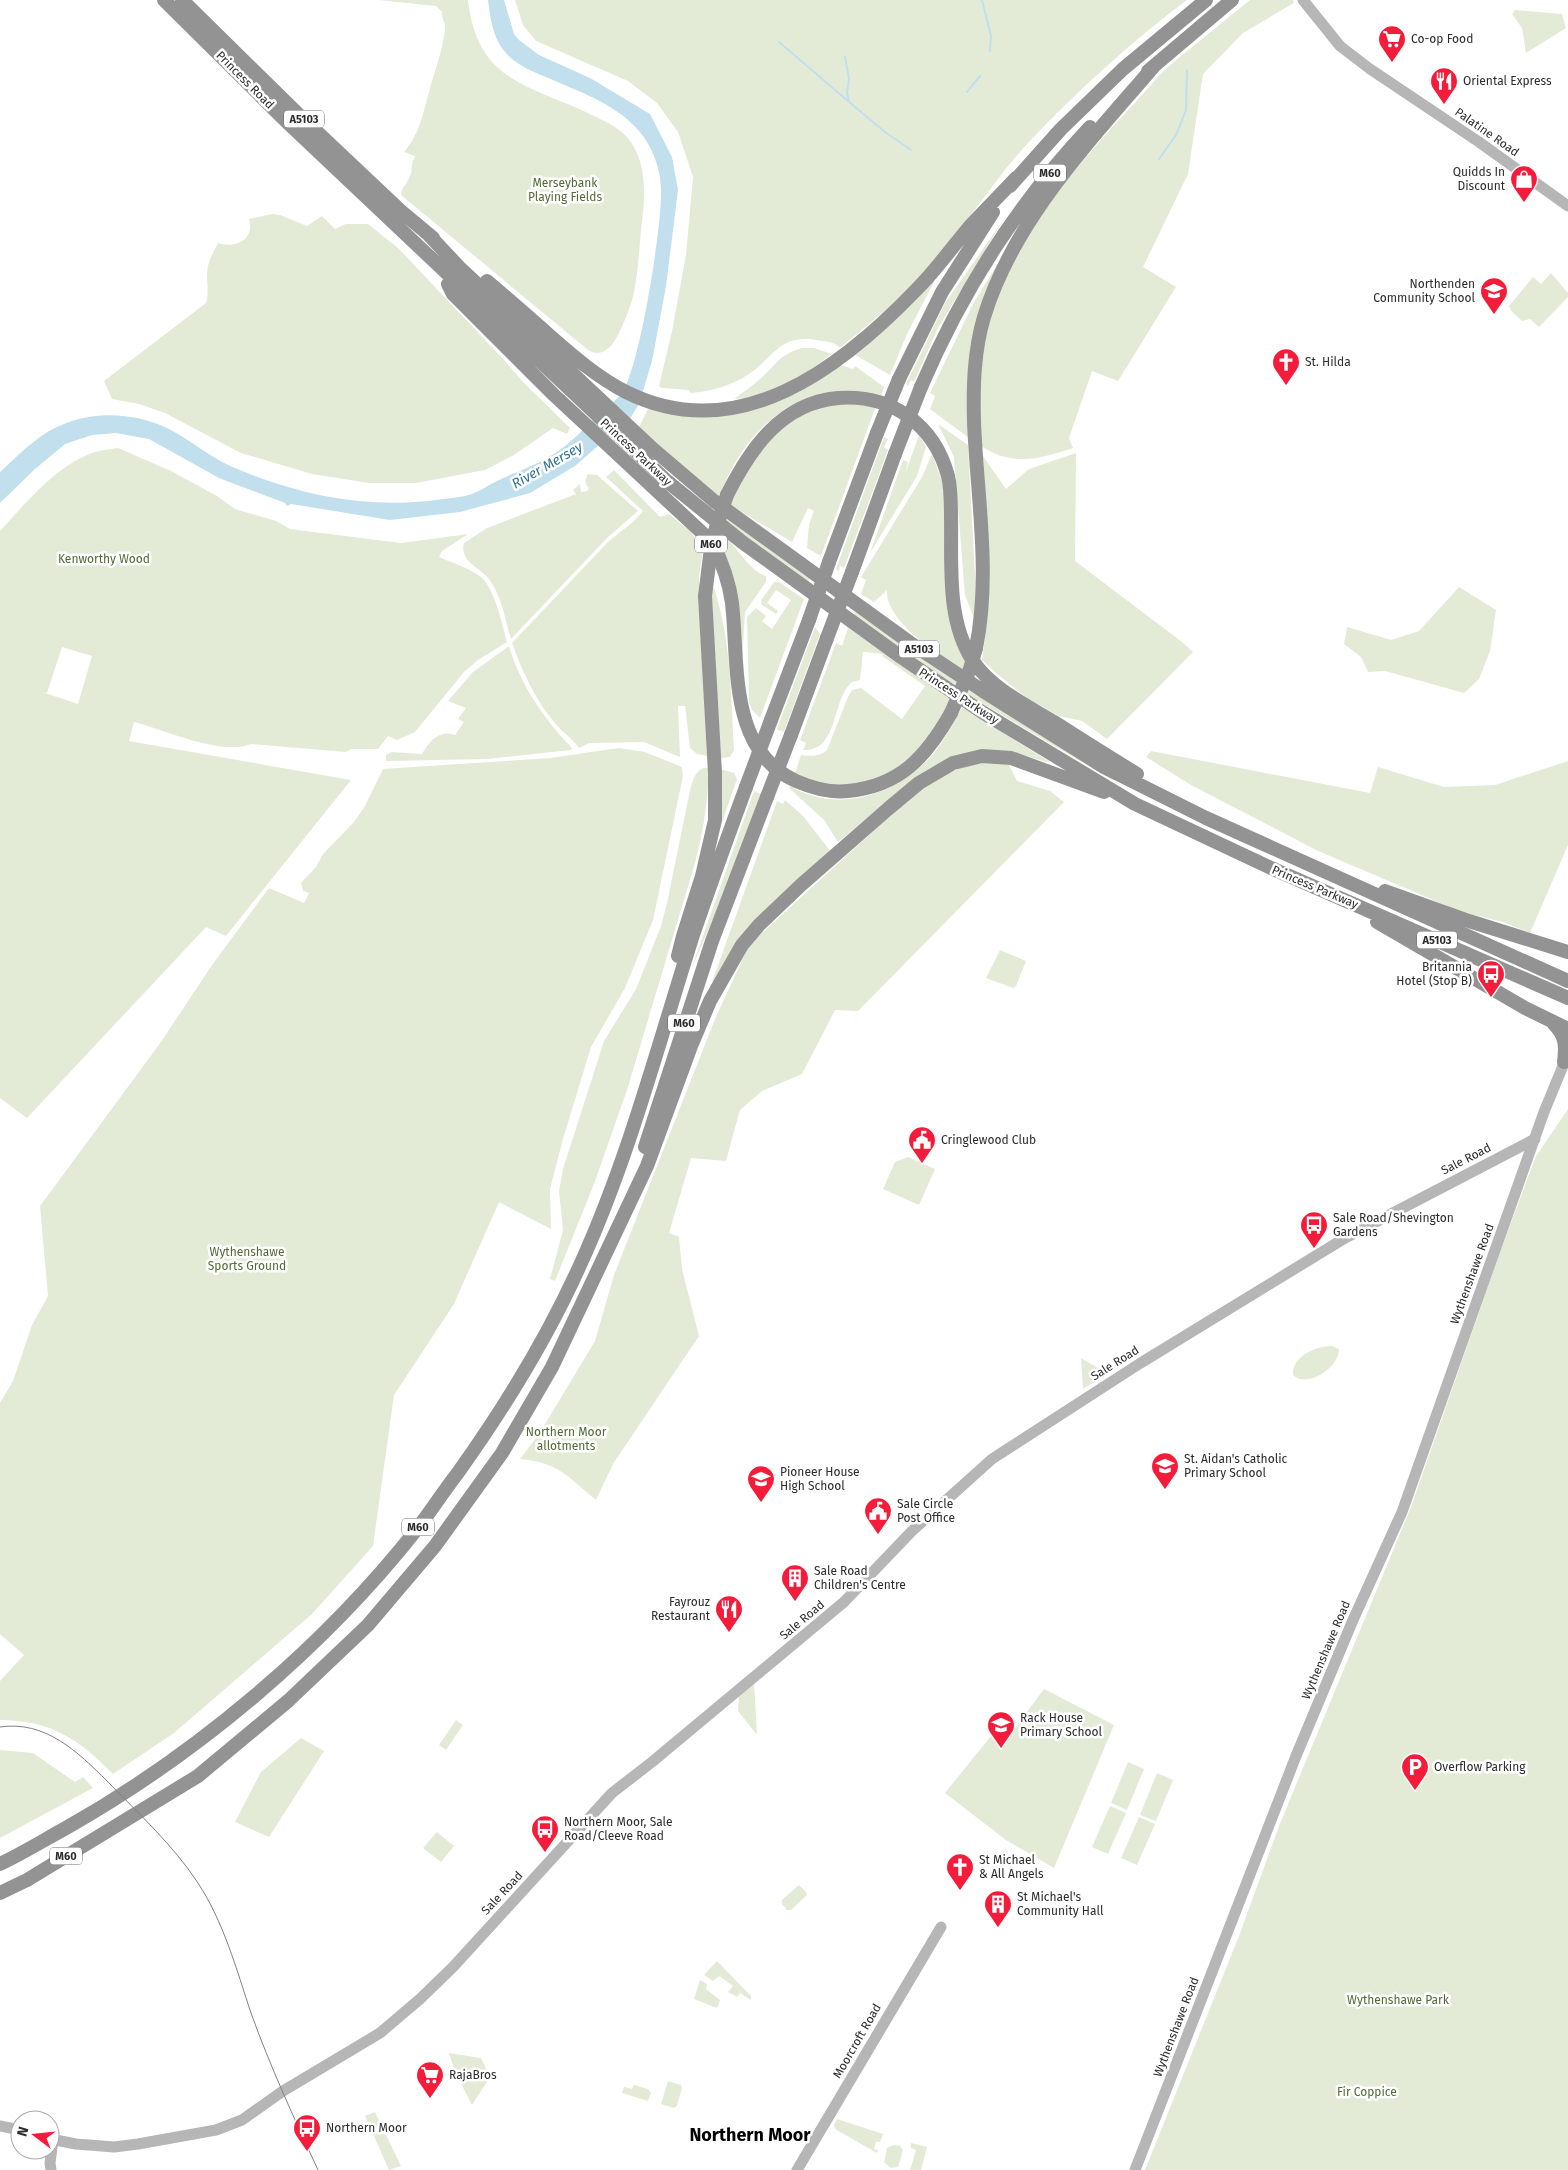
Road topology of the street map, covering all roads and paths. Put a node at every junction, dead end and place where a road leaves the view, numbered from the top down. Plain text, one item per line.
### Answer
1 (164, 0) edge
2 (182, 0) edge
3 (1206, 0) edge
4 (1232, 0) edge
5 (1303, 0) edge
6 (1155, 65) junction
7 (1016, 178) junction
8 (1568, 206) edge
9 (427, 233) junction
10 (414, 242) joint
11 (441, 270) junction
12 (567, 378) junction
13 (647, 453) junction
14 (1135, 804) junction
15 (1206, 818) junction
16 (1337, 877) junction
17 (1326, 890) junction
18 (1568, 952) edge
19 (1568, 981) edge
20 (1568, 998) edge
21 (1554, 1023) junction
22 (1568, 1029) edge
23 (659, 1048) junction
24 (1567, 1061) edge
25 (1535, 1139) junction
26 (608, 1251) junction
27 (0, 1864) edge
28 (0, 1893) edge
29 (941, 1927) dead end
30 (60, 2141) edge
31 (797, 2170) edge
32 (1135, 2170) edge

1 - 10 highway, Princess Road / A5103
2 - 9 highway, Princess Road / A5103
3 - 7 highway, M60
4 - 6 highway, M60
5 - 8 main road, Palatine Road
6 - 11 highway, M60, bridge
6 - 26 highway, M60, bridge
7 - 9 highway, M60
7 - 23 highway, M60, bridge
9 - 12 highway, Princess Parkway / A5103
10 - 11 highway, Princess Parkway / A5103
11 - 12 highway, Princess Parkway / A5103
12 - 13 highway, Princess Parkway / A5103
13 - 14 highway, Princess Parkway / A5103
13 - 15 highway, Princess Parkway / A5103
14 - 17 highway, Princess Parkway / A5103
14 - 26 highway, M60
15 - 16 highway, Princess Parkway / A5103
15 - 23 highway, M60, bridge
16 - 18 highway
16 - 19 highway, Princess Parkway / A5103
17 - 20 highway, Princess Parkway / A5103
17 - 21 highway
21 - 22 highway
21 - 24 highway
23 - 27 highway, M60
24 - 25 main road, Wythenshawe Road
25 - 30 main road, Sale Road
25 - 32 main road, Wythenshawe Road
26 - 28 highway, M60
29 - 31 main road, Moorcroft Road

